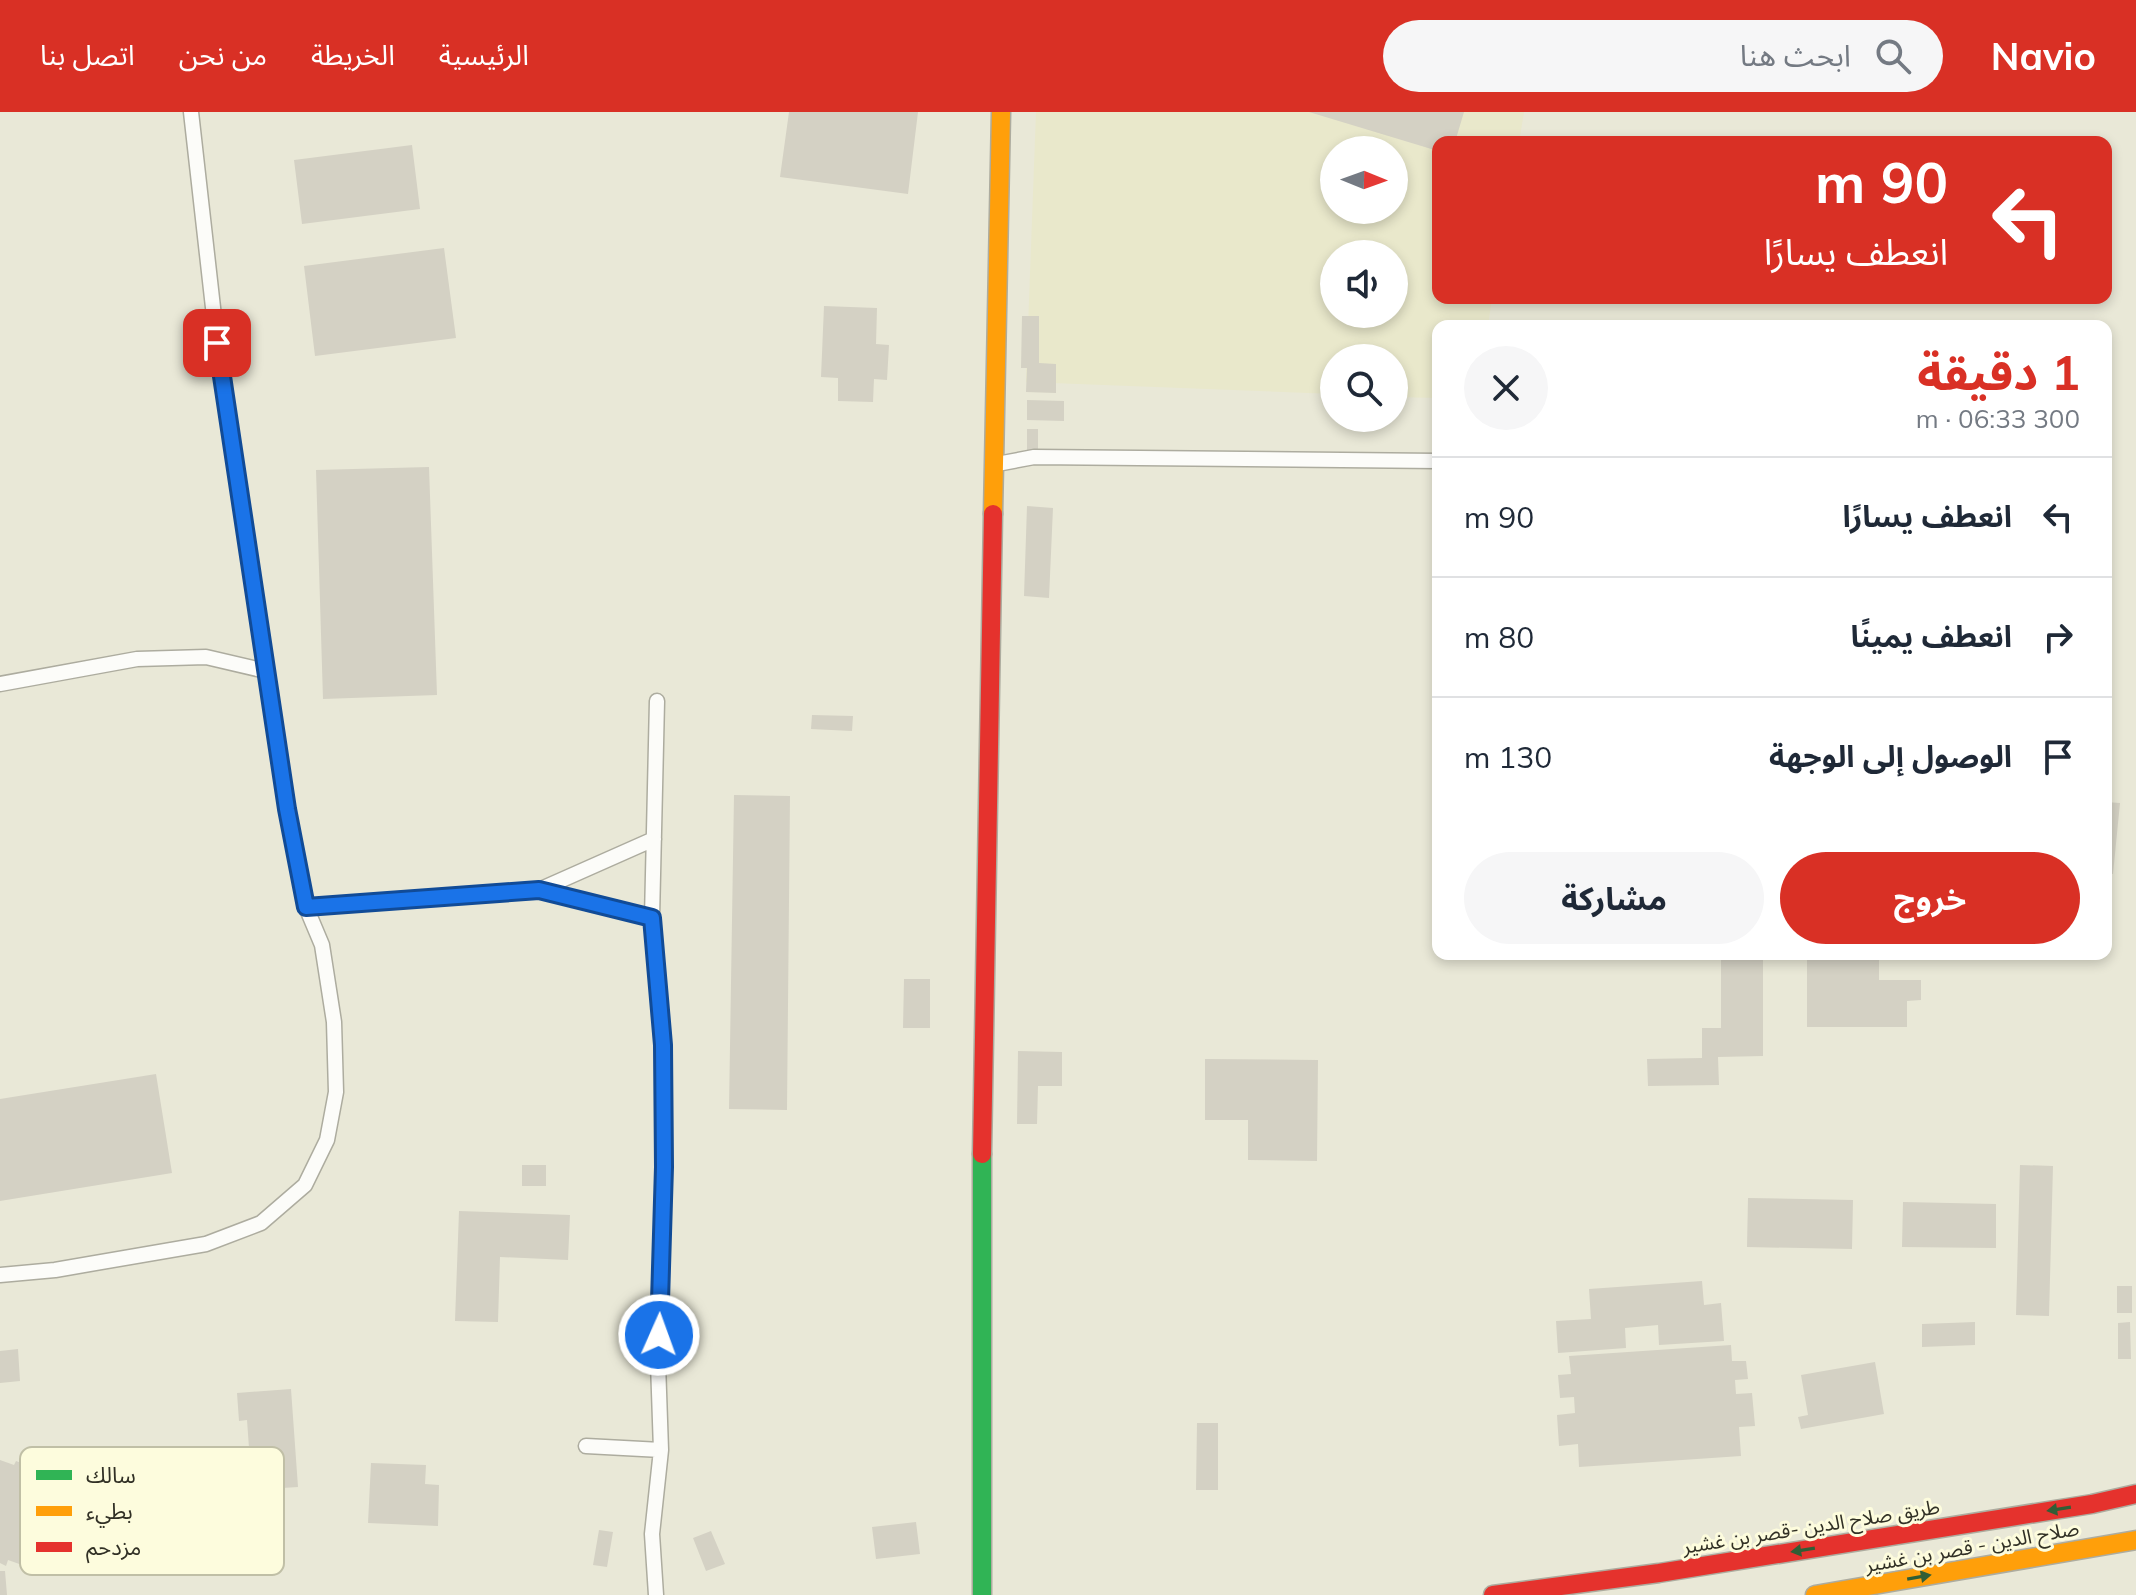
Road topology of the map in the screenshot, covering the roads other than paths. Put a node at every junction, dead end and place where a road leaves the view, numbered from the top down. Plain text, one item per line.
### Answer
1 (191, 112) edge
2 (1001, 112) edge
3 (1432, 461) edge
4 (992, 465) junction
5 (266, 671) junction
6 (0, 684) edge
7 (657, 701) dead end
8 (654, 839) junction
9 (539, 890) junction
10 (306, 907) junction
11 (652, 918) junction
12 (0, 1275) edge
13 (586, 1446) dead end
14 (661, 1450) junction
15 (2136, 1494) edge
16 (2136, 1540) edge
17 (656, 1595) edge
18 (982, 1595) edge
19 (1493, 1595) edge
20 (1815, 1595) edge

1 - 5 lane
2 - 4 main road
3 - 4 lane
4 - 18 main road
5 - 6 lane
5 - 10 lane
7 - 8 lane
8 - 9 lane
8 - 11 lane
9 - 10 lane
9 - 11 lane
10 - 12 lane
11 - 14 lane
13 - 14 lane
14 - 17 lane
15 -> 19 main road, طريق صلاح الدين -قصر بن غشير
20 -> 16 main road, صلاح الدين - قصر بن غشير

